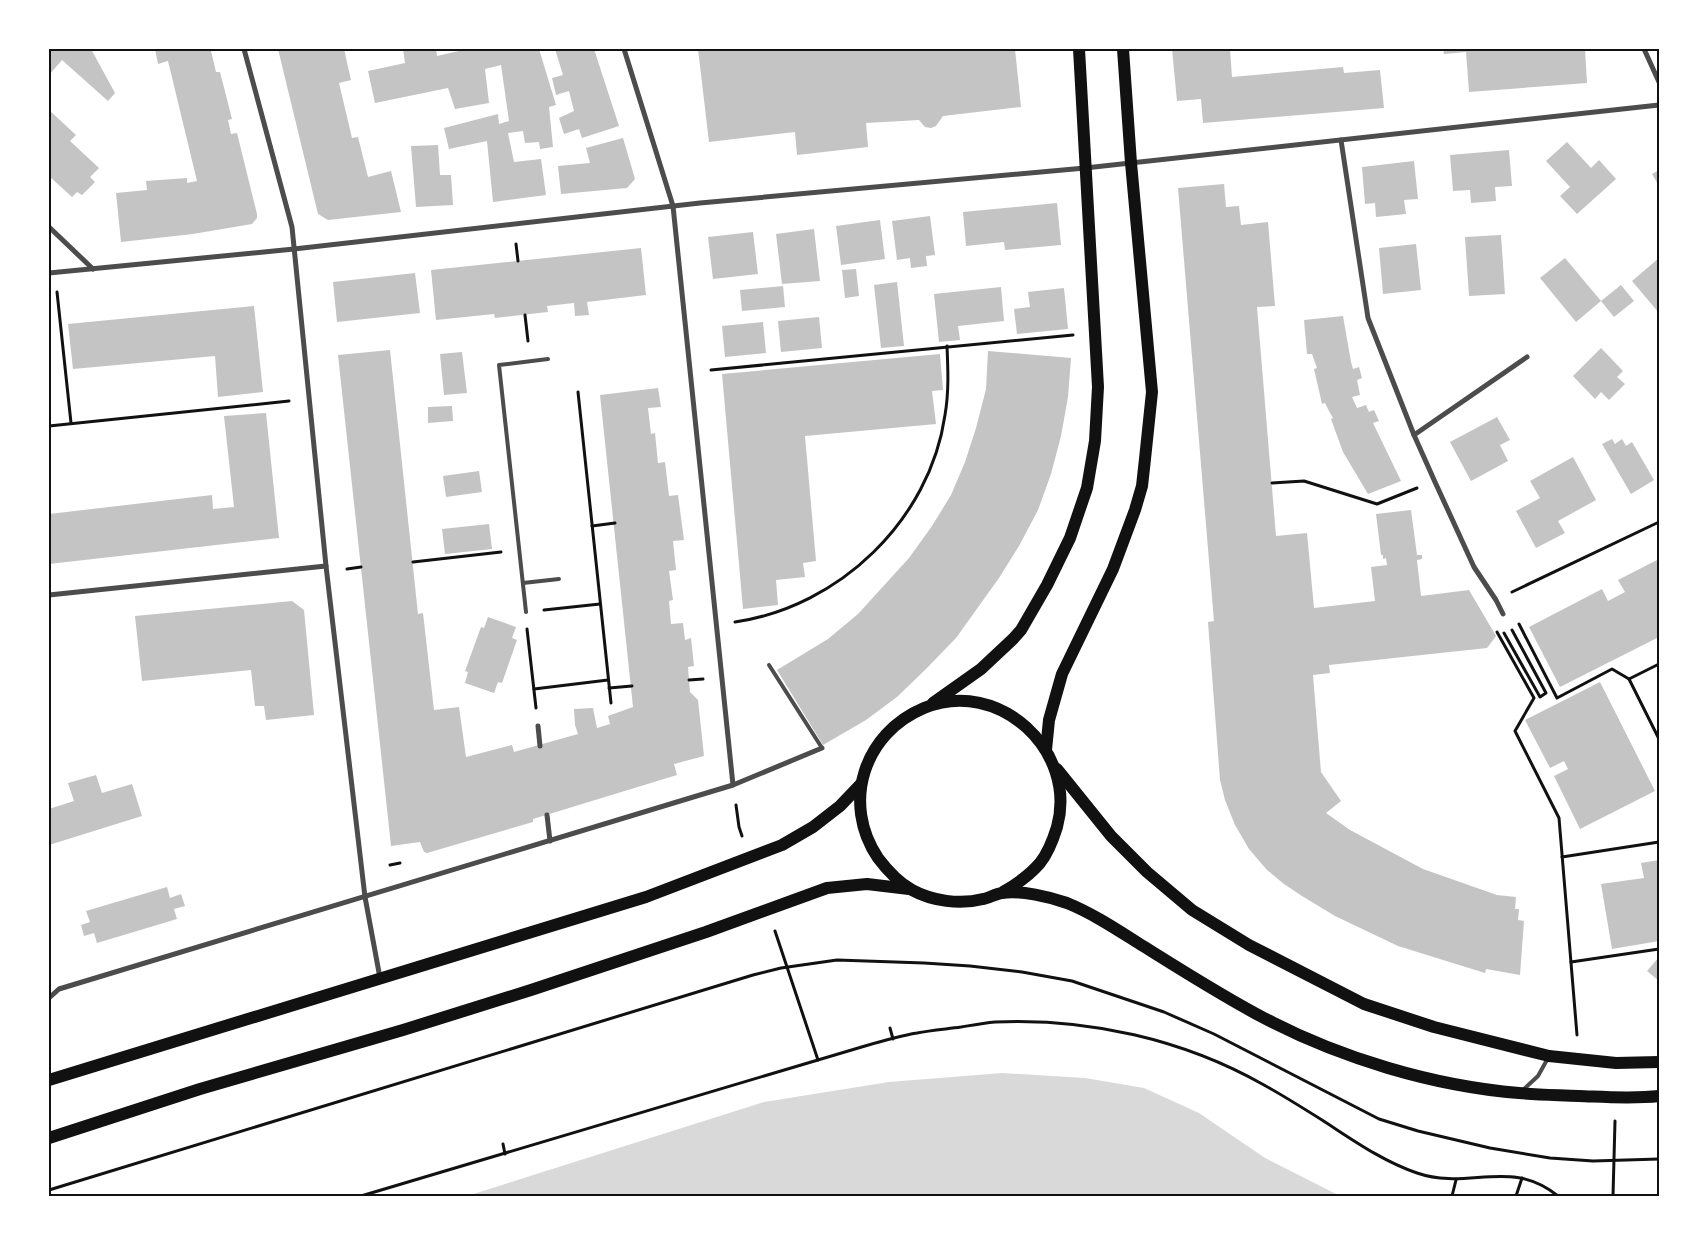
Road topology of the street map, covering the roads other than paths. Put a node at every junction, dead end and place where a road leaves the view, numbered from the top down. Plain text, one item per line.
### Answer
1 (244, 49) edge
2 (624, 49) edge
3 (1079, 49) edge
4 (1124, 49) edge
5 (1644, 49) edge
6 (1659, 82) edge
7 (1659, 105) edge
8 (1341, 140) junction
9 (1131, 163) junction
10 (1085, 168) junction
11 (673, 206) junction
12 (49, 227) edge
13 (294, 249) junction
14 (93, 269) junction
15 (52, 273) edge
16 (1527, 358) dead end
17 (548, 359) dead end
18 (1414, 435) junction
19 (326, 566) junction
20 (559, 579) dead end
21 (523, 583) junction
22 (49, 595) edge
23 (526, 612) road end
24 (1504, 614) road end
25 (769, 665) dead end
26 (927, 707) junction
27 (538, 726) road end
28 (540, 746) dead end
29 (822, 748) joint
30 (1046, 750) junction
31 (1055, 767) junction
32 (861, 784) junction
33 (733, 785) junction
34 (547, 815) dead end
35 (550, 841) junction
36 (910, 889) junction
37 (1003, 892) junction
38 (365, 897) junction
39 (380, 978) junction
40 (49, 998) edge
41 (1549, 1056) junction
42 (1659, 1062) edge
43 (49, 1080) edge
44 (1518, 1094) junction
45 (1659, 1096) edge
46 (49, 1138) edge

1 - 13 street
2 - 11 street
3 - 10 main road
4 - 9 main road
5 - 6 street
7 - 8 street
8 - 9 street
8 - 18 street
9 - 10 street
9 - 30 main road
10 - 11 street
10 - 26 main road
11 - 13 street
11 - 33 street
12 - 14 street
13 - 14 street
13 - 19 street
14 - 15 street
16 - 18 street
17 - 21 lane
18 - 24 street
19 - 22 street
19 - 38 street
20 - 21 lane
21 - 23 lane
25 - 29 lane
26 - 30 main road
26 - 32 main road
27 - 28 street
29 - 33 street
30 - 31 main road
31 - 37 main road
31 - 41 main road
32 - 36 main road
32 - 39 main road
33 - 35 street
34 - 35 street
35 - 38 street
36 - 37 main road
36 - 46 main road
37 - 44 main road
38 - 39 street
38 - 40 street
39 - 43 main road
41 - 42 main road
41 - 44 lane
44 - 45 main road

